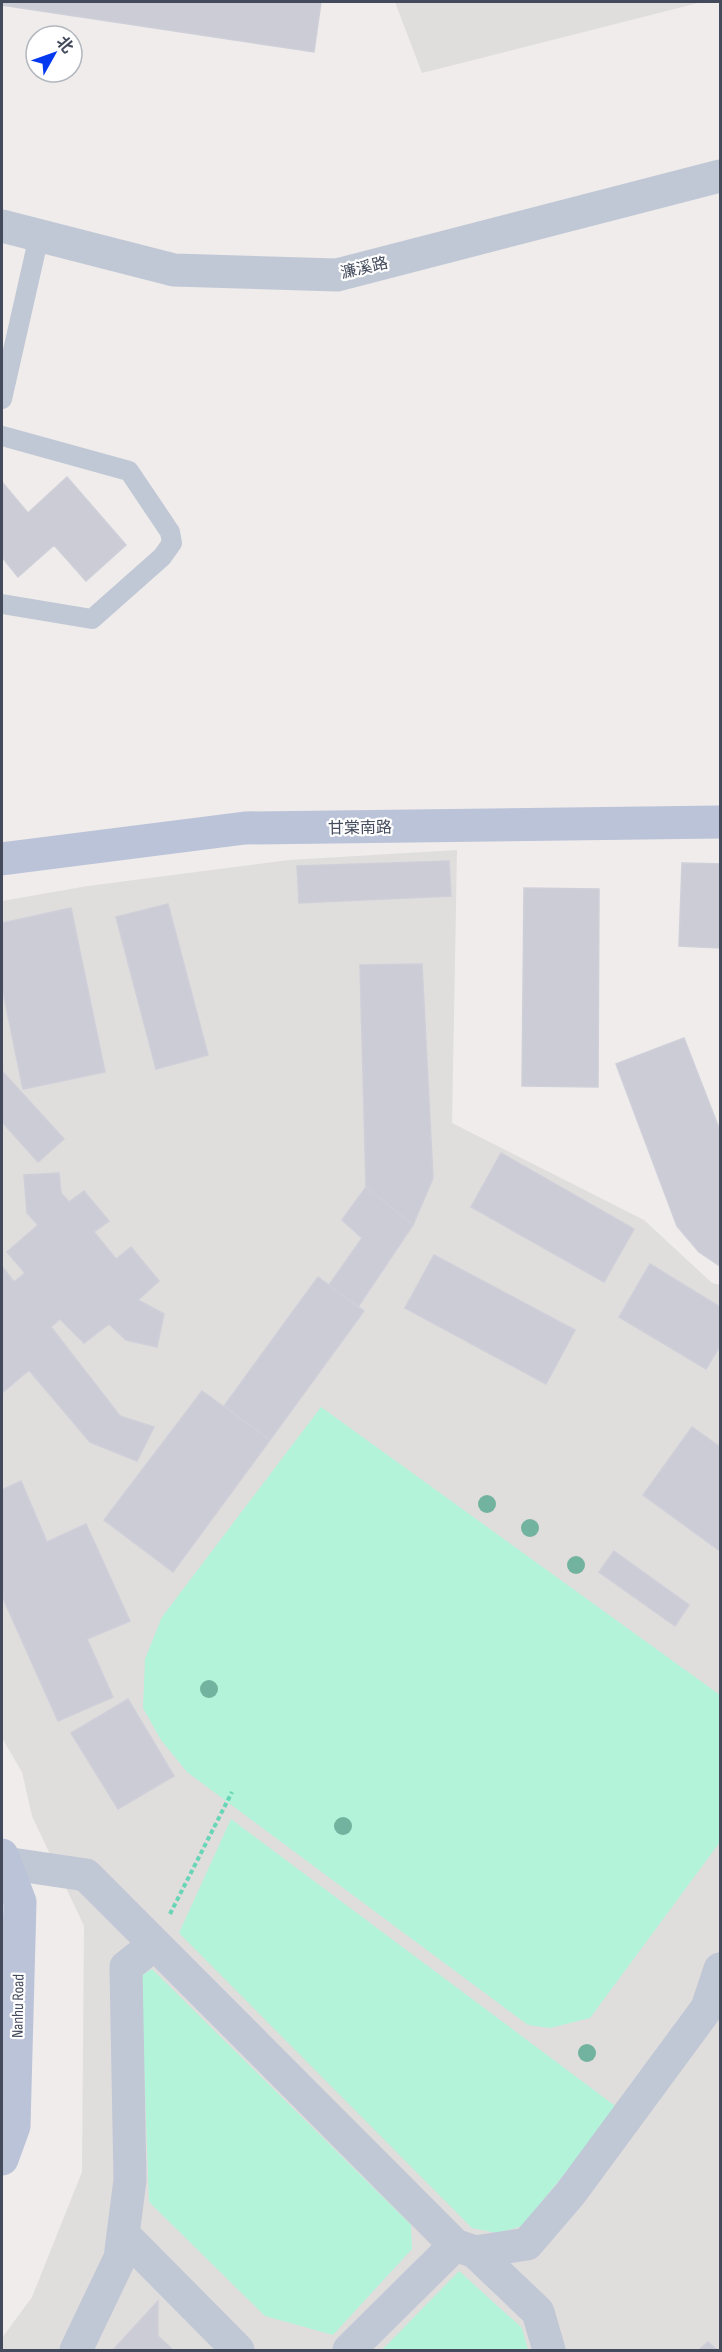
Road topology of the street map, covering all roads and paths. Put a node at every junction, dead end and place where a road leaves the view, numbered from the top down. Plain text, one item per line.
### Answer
1 (720, 176) edge
2 (2, 226) edge
3 (39, 236) junction
4 (2, 399) edge
5 (2, 436) edge
6 (2, 604) edge
7 (720, 822) edge
8 (2, 859) edge
9 (232, 1792) dead end
10 (3, 1859) edge
11 (154, 1944) junction
12 (720, 1969) edge
13 (2, 2159) edge
14 (123, 2234) junction
15 (465, 2249) junction
16 (76, 2350) edge
17 (238, 2350) edge
18 (349, 2350) edge
19 (549, 2350) edge

1 - 3 street, 濂溪路
2 - 3 street, 濂溪路
3 - 4 lane
5 - 6 lane
7 - 8 street, 甘棠南路
9 - 11 path
10 - 11 street
10 - 13 street, Nanhu Road
11 - 14 street
11 - 15 street
12 - 15 street
14 - 16 street
14 - 17 street
15 - 18 street
15 - 19 street

